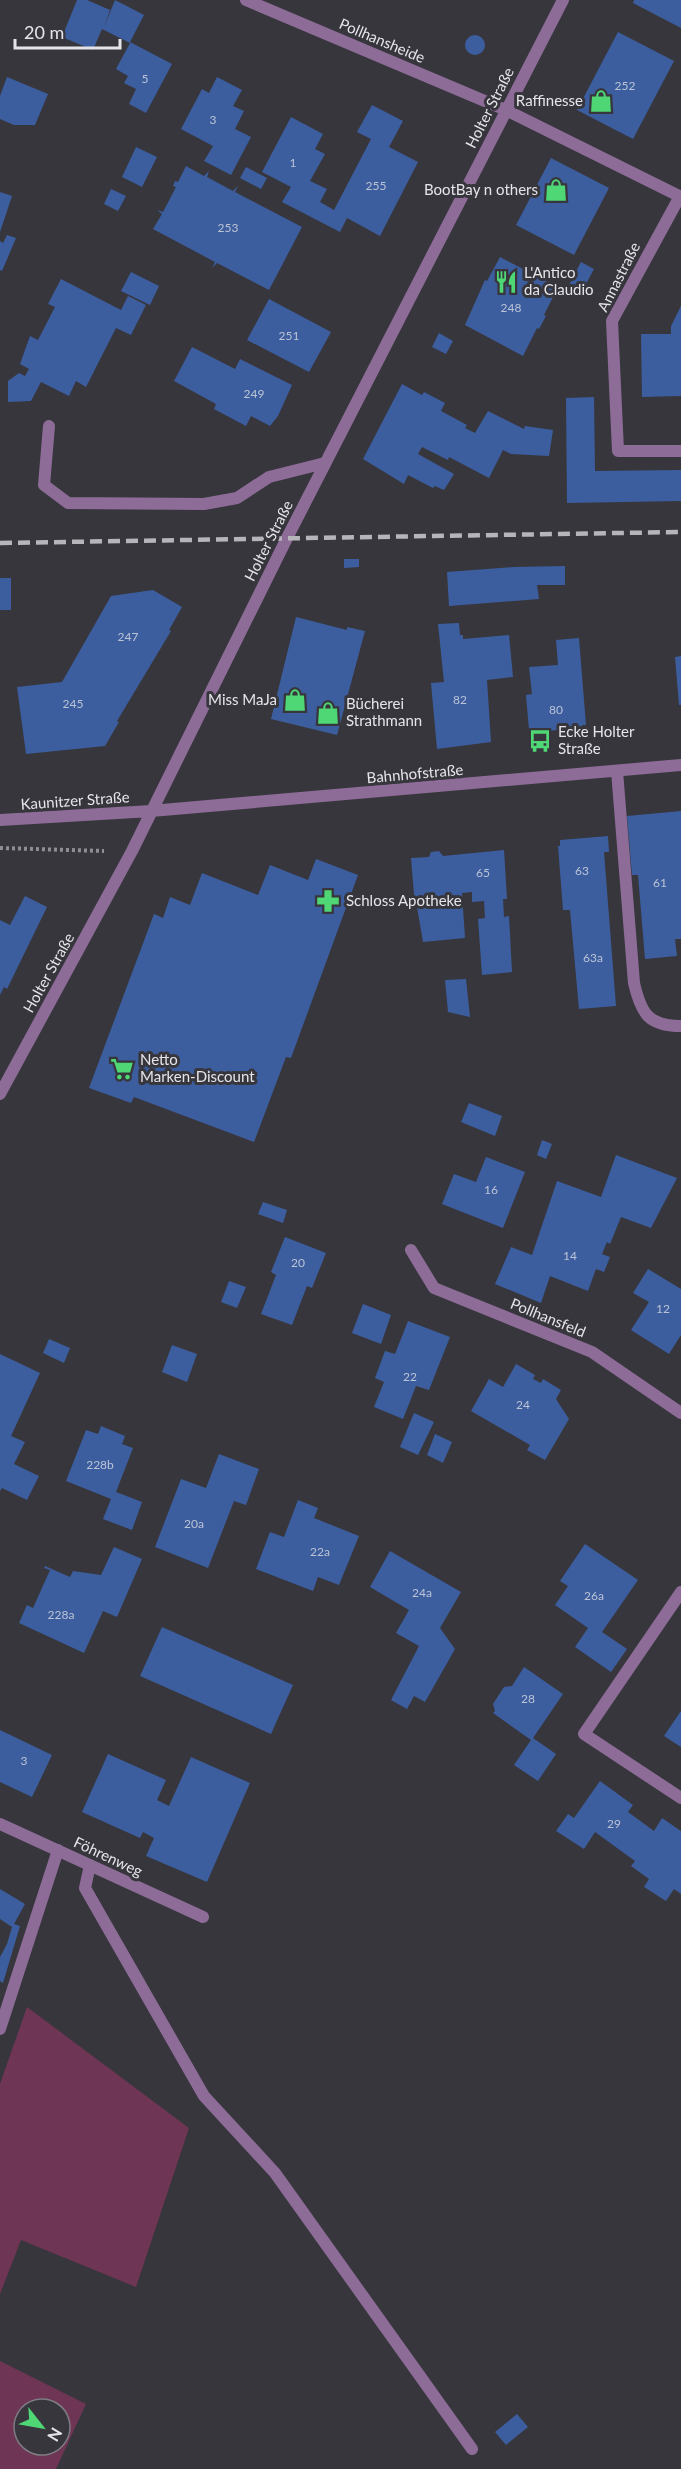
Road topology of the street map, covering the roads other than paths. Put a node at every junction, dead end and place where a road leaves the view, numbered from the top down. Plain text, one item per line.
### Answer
1 (246, 0) edge
2 (563, 0) edge
3 (506, 110) junction
4 (681, 195) edge
5 (49, 426) dead end
6 (681, 451) edge
7 (325, 463) junction
8 (681, 765) edge
9 (618, 771) junction
10 (152, 811) junction
11 (0, 820) edge
12 (681, 1026) edge
13 (0, 1094) edge
14 (411, 1250) dead end
15 (681, 1413) edge
16 (681, 1592) edge
17 (681, 1798) edge
18 (0, 1824) edge
19 (57, 1850) junction
20 (90, 1865) junction
21 (203, 1917) dead end
22 (0, 2029) edge
23 (472, 2449) dead end

1 - 3 street, Pollhansheide
2 - 3 street, Holter Straße
3 - 4 street, Annastraße
3 - 7 street, Holter Straße
4 - 6 street, Annastraße
5 - 7 street
7 - 10 street, Holter Straße
8 - 9 street, Bahnhofstraße
9 - 10 street, Bahnhofstraße
9 - 12 street
10 - 11 street, Kaunitzer Straße
10 - 13 street, Holter Straße
14 - 15 street, Pollhansfeld
16 - 17 street
18 - 19 street, Föhrenweg
19 - 20 street, Föhrenweg
19 - 22 street
20 - 21 street, Föhrenweg
20 - 23 street

